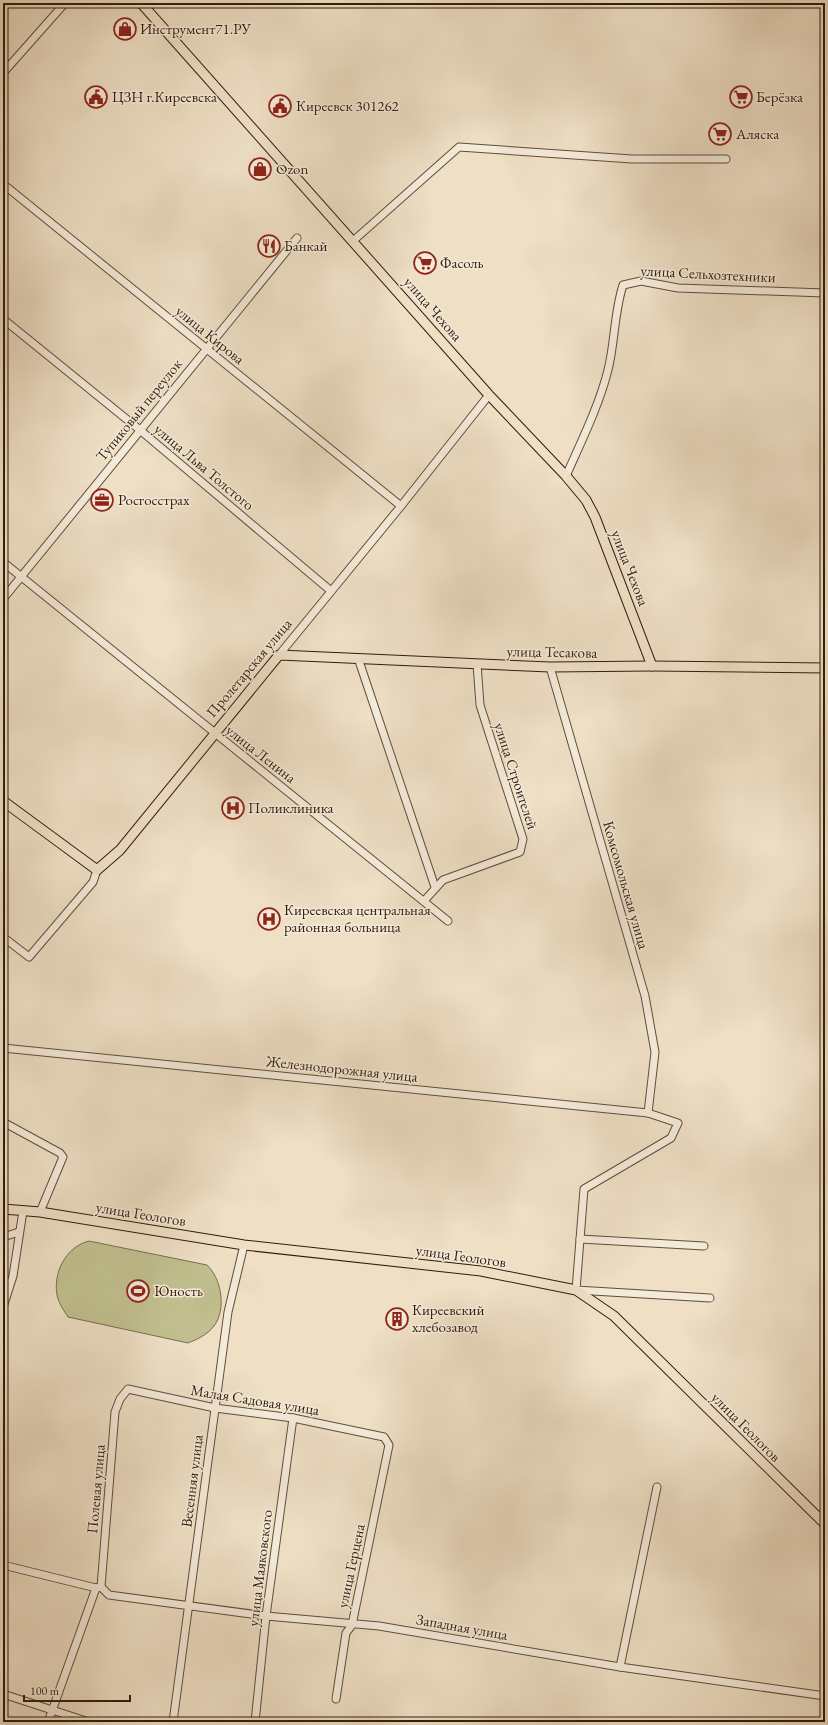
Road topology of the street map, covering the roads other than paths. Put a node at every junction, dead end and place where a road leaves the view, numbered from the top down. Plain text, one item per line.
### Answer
1 (65, 3) edge
2 (141, 3) edge
3 (3, 73) edge
4 (726, 159) dead end
5 (3, 184) edge
6 (298, 238) dead end
7 (353, 241) junction
8 (825, 293) edge
9 (3, 319) edge
10 (206, 349) junction
11 (489, 395) junction
12 (140, 430) junction
13 (566, 476) junction
14 (401, 506) junction
15 (3, 562) edge
16 (21, 576) junction
17 (331, 592) junction
18 (3, 598) edge
19 (279, 655) junction
20 (358, 658) junction
21 (476, 664) junction
22 (652, 666) junction
23 (550, 667) junction
24 (825, 668) edge
25 (214, 733) junction
26 (3, 801) edge
27 (97, 870) junction
28 (435, 887) junction
29 (424, 901) junction
30 (448, 920) dead end
31 (3, 937) edge
32 (3, 1048) edge
33 (648, 1113) junction
34 (3, 1122) edge
35 (3, 1209) edge
36 (23, 1210) junction
37 (40, 1212) junction
38 (19, 1232) junction
39 (3, 1237) edge
40 (580, 1239) junction
41 (244, 1245) junction
42 (704, 1246) dead end
43 (576, 1290) junction
44 (710, 1298) dead end
45 (3, 1308) edge
46 (124, 1394) joint
47 (215, 1408) junction
48 (293, 1418) junction
49 (384, 1437) joint
50 (657, 1487) dead end
51 (825, 1524) edge
52 (3, 1565) edge
53 (99, 1588) junction
54 (189, 1606) junction
55 (266, 1616) junction
56 (352, 1624) junction
57 (620, 1667) junction
58 (3, 1694) edge
59 (825, 1696) edge
60 (336, 1699) dead end
61 (52, 1710) junction
62 (48, 1722) edge
63 (89, 1722) edge
64 (173, 1722) edge
65 (255, 1722) edge

1 - 3 street
2 - 7 main road, улица Чехова
4 - 7 street
5 - 10 street, улица Кирова
6 - 10 street, Тупиковый переулок
7 - 11 main road, улица Чехова
8 - 13 street, улица Сельхозтехники
9 - 12 street, улица Льва Толстого
10 - 12 street, Тупиковый переулок
10 - 14 street, улица Кирова
11 - 13 main road, улица Чехова
11 - 14 street, Пролетарская улица
12 - 16 street, Тупиковый переулок
12 - 17 street, улица Льва Толстого
13 - 22 main road, улица Чехова
14 - 17 street, Пролетарская улица
15 - 16 street, улица Ленина
16 - 18 street, Тупиковый переулок
16 - 25 street, улица Ленина
17 - 19 street, Пролетарская улица
19 - 20 main road, улица Тесакова
19 - 25 main road, Пролетарская улица
20 - 21 main road, улица Тесакова
20 - 28 street
21 - 23 main road, улица Тесакова
21 - 28 street, улица Строителей
22 - 23 main road, улица Тесакова
22 - 24 main road, улица Тесакова
23 - 33 street, Комсомольская улица
25 - 27 main road, Пролетарская улица
25 - 29 street, улица Ленина
26 - 27 main road
27 - 31 street, Пролетарская улица
28 - 29 street, улица Строителей
29 - 30 street, улица Ленина
32 - 33 street, Железнодорожная улица
33 - 40 street, Железнодорожная улица
34 - 37 street
35 - 36 main road, улица Геологов
36 - 37 main road, улица Геологов
36 - 38 street
37 - 41 main road, улица Геологов
38 - 39 street
38 - 45 street
40 - 42 street
40 - 43 street
41 - 43 main road, улица Геологов
41 - 47 street, Весенняя улица
43 - 44 street
43 - 51 main road, улица Геологов
46 - 47 street, Малая Садовая улица
46 - 53 street, Полевая улица
47 - 48 street, Малая Садовая улица
47 - 54 street, Весенняя улица
48 - 49 street, Малая Садовая улица
48 - 55 street, улица Маяковского
49 - 56 street, улица Герцена
50 - 57 street
52 - 53 street, Западная улица
53 - 54 street, Западная улица
53 - 61 street, Полевая улица
54 - 55 street, Западная улица
54 - 64 street, Весенняя улица
55 - 56 street, Западная улица
55 - 65 street, улица Маяковского
56 - 57 street, Западная улица
56 - 60 street, улица Герцена
57 - 59 street, Западная улица
58 - 61 street
61 - 62 street, Полевая улица
61 - 63 street

